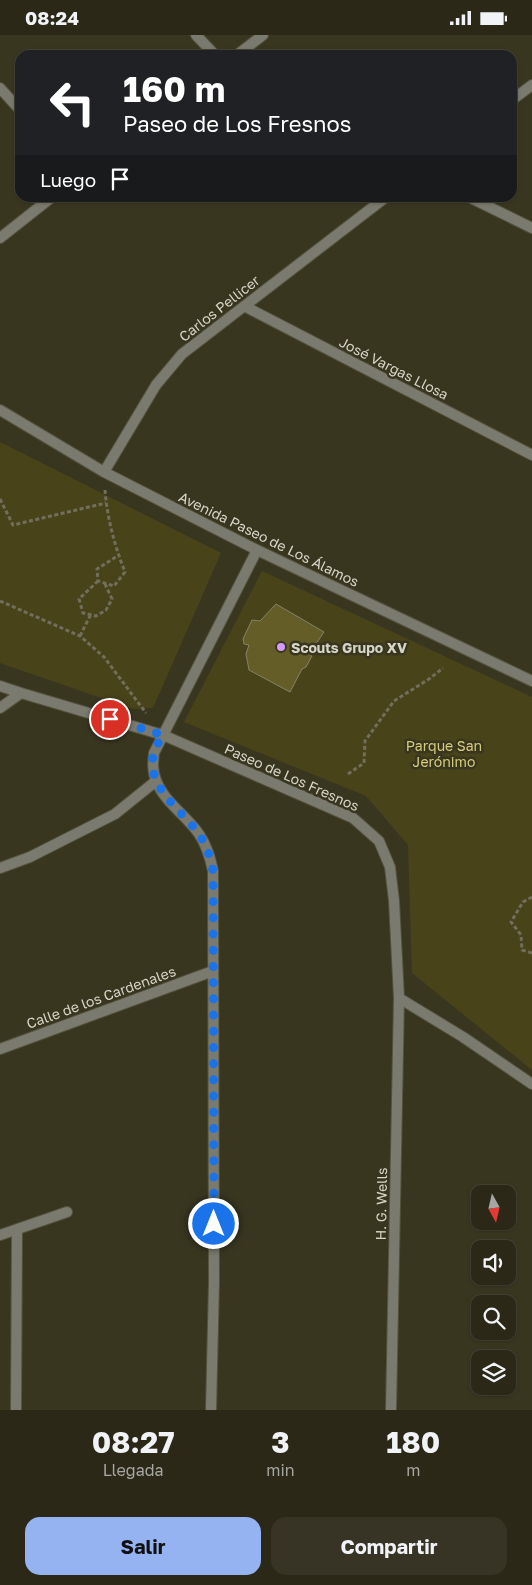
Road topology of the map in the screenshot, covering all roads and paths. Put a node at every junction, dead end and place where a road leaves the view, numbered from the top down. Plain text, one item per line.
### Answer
1 (196, 35) edge
2 (263, 35) edge
3 (210, 50) edge
4 (244, 50) edge
5 (532, 85) edge
6 (0, 88) edge
7 (517, 96) edge
8 (15, 105) edge
9 (46, 202) edge
10 (379, 202) edge
11 (479, 202) edge
12 (532, 228) edge
13 (0, 238) edge
14 (244, 306) junction
15 (0, 410) edge
16 (532, 455) edge
17 (104, 472) junction
18 (0, 499) edge
19 (106, 503) junction
20 (257, 550) junction
21 (119, 555) junction
22 (98, 581) junction
23 (105, 584) junction
24 (0, 601) edge
25 (91, 614) junction
26 (80, 636) junction
27 (443, 668) dead end
28 (532, 681) edge
29 (0, 686) edge
30 (21, 693) junction
31 (0, 708) edge
32 (163, 735) junction
33 (348, 774) dead end
34 (156, 781) junction
35 (0, 868) edge
36 (532, 897) edge
37 (532, 953) edge
38 (212, 971) junction
39 (399, 998) junction
40 (0, 1049) edge
41 (532, 1084) edge
42 (67, 1212) dead end
43 (17, 1229) junction
44 (0, 1235) edge
45 (16, 1410) edge
46 (211, 1410) edge
47 (391, 1410) edge

1 - 3 street
2 - 4 street
5 - 7 street
6 - 8 street
9 - 13 street
10 - 14 street, Carlos Pellicer
11 - 12 street
14 - 16 street, José Vargas Llosa
14 - 17 street, Carlos Pellicer
15 - 17 street, Avenida Paseo de Los Álamos
17 - 19 path
17 - 20 street, Avenida Paseo de Los Álamos
18 - 19 path
19 - 21 path
20 - 28 street, Avenida Paseo de Los Álamos
20 - 32 street
21 - 22 path
21 - 23 path
22 - 23 path
22 - 25 path
23 - 25 path
24 - 26 path
25 - 26 path
26 - 32 path
27 - 33 path
29 - 30 street, Paseo de Los Fresnos
30 - 31 street
30 - 32 street, Paseo de Los Fresnos
32 - 34 street
32 - 39 street, Paseo de Los Fresnos
34 - 35 street
34 - 38 street
36 - 37 path
38 - 40 street, Calle de los Cardenales
38 - 46 street
39 - 41 street
39 - 47 street, H. G. Wells
42 - 43 street
43 - 44 street
43 - 45 street

